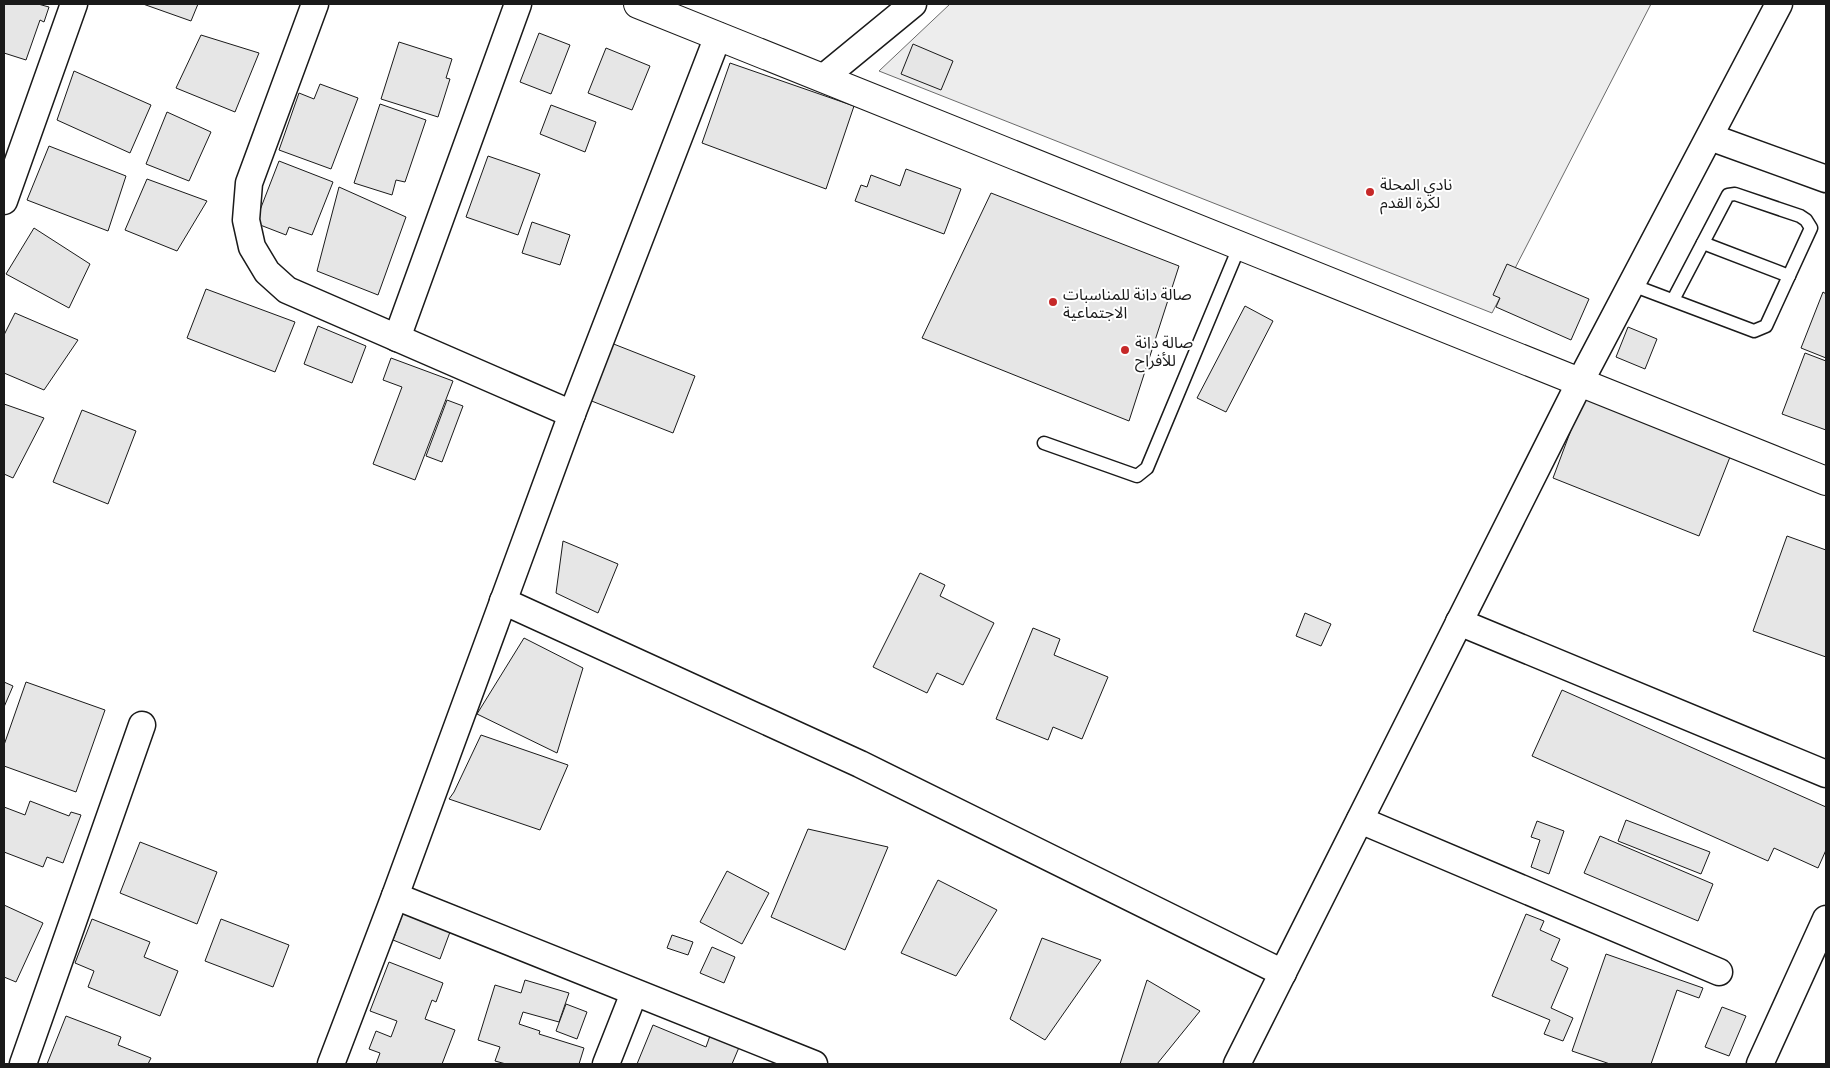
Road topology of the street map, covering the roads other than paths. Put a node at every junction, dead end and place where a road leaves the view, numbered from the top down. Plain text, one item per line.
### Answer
1 (74, 4) edge
2 (315, 4) edge
3 (518, 4) edge
4 (638, 4) edge
5 (913, 4) edge
6 (1780, 4) edge
7 (718, 36) junction
8 (823, 78) junction
9 (1710, 136) junction
10 (1826, 179) edge
11 (4, 201) edge
12 (1703, 243) junction
13 (1240, 245) junction
14 (1789, 276) junction
15 (1632, 285) junction
16 (1672, 300) junction
17 (396, 338) junction
18 (1580, 382) junction
19 (572, 414) junction
20 (1044, 443) dead end
21 (1826, 481) edge
22 (503, 601) junction
23 (1460, 622) junction
24 (142, 725) dead end
25 (1826, 774) edge
26 (1360, 820) junction
27 (395, 896) junction
28 (1826, 919) edge
29 (1719, 972) dead end
30 (1283, 973) junction
31 (634, 993) junction
32 (23, 1064) edge
33 (331, 1064) edge
34 (606, 1064) edge
35 (814, 1064) edge
36 (1237, 1064) edge
37 (1760, 1064) edge

1 - 11 street
2 - 17 street
3 - 17 street
4 - 7 street
5 - 8 street
6 - 9 street
7 - 8 street
7 - 19 street
8 - 13 street
9 - 10 street
9 - 15 street
12 - 14 lane
12 - 14 lane
12 - 16 lane
13 - 18 street
13 - 20 lane
14 - 16 lane
15 - 16 lane
15 - 18 street
17 - 19 street
18 - 21 street
18 - 23 street
19 - 22 street
22 - 27 street
22 - 30 street
23 - 25 street
23 - 26 street
24 - 32 street
26 - 29 street
26 - 30 street
27 - 31 street
27 - 33 street
28 - 37 street
30 - 36 street
31 - 34 street
31 - 35 street

